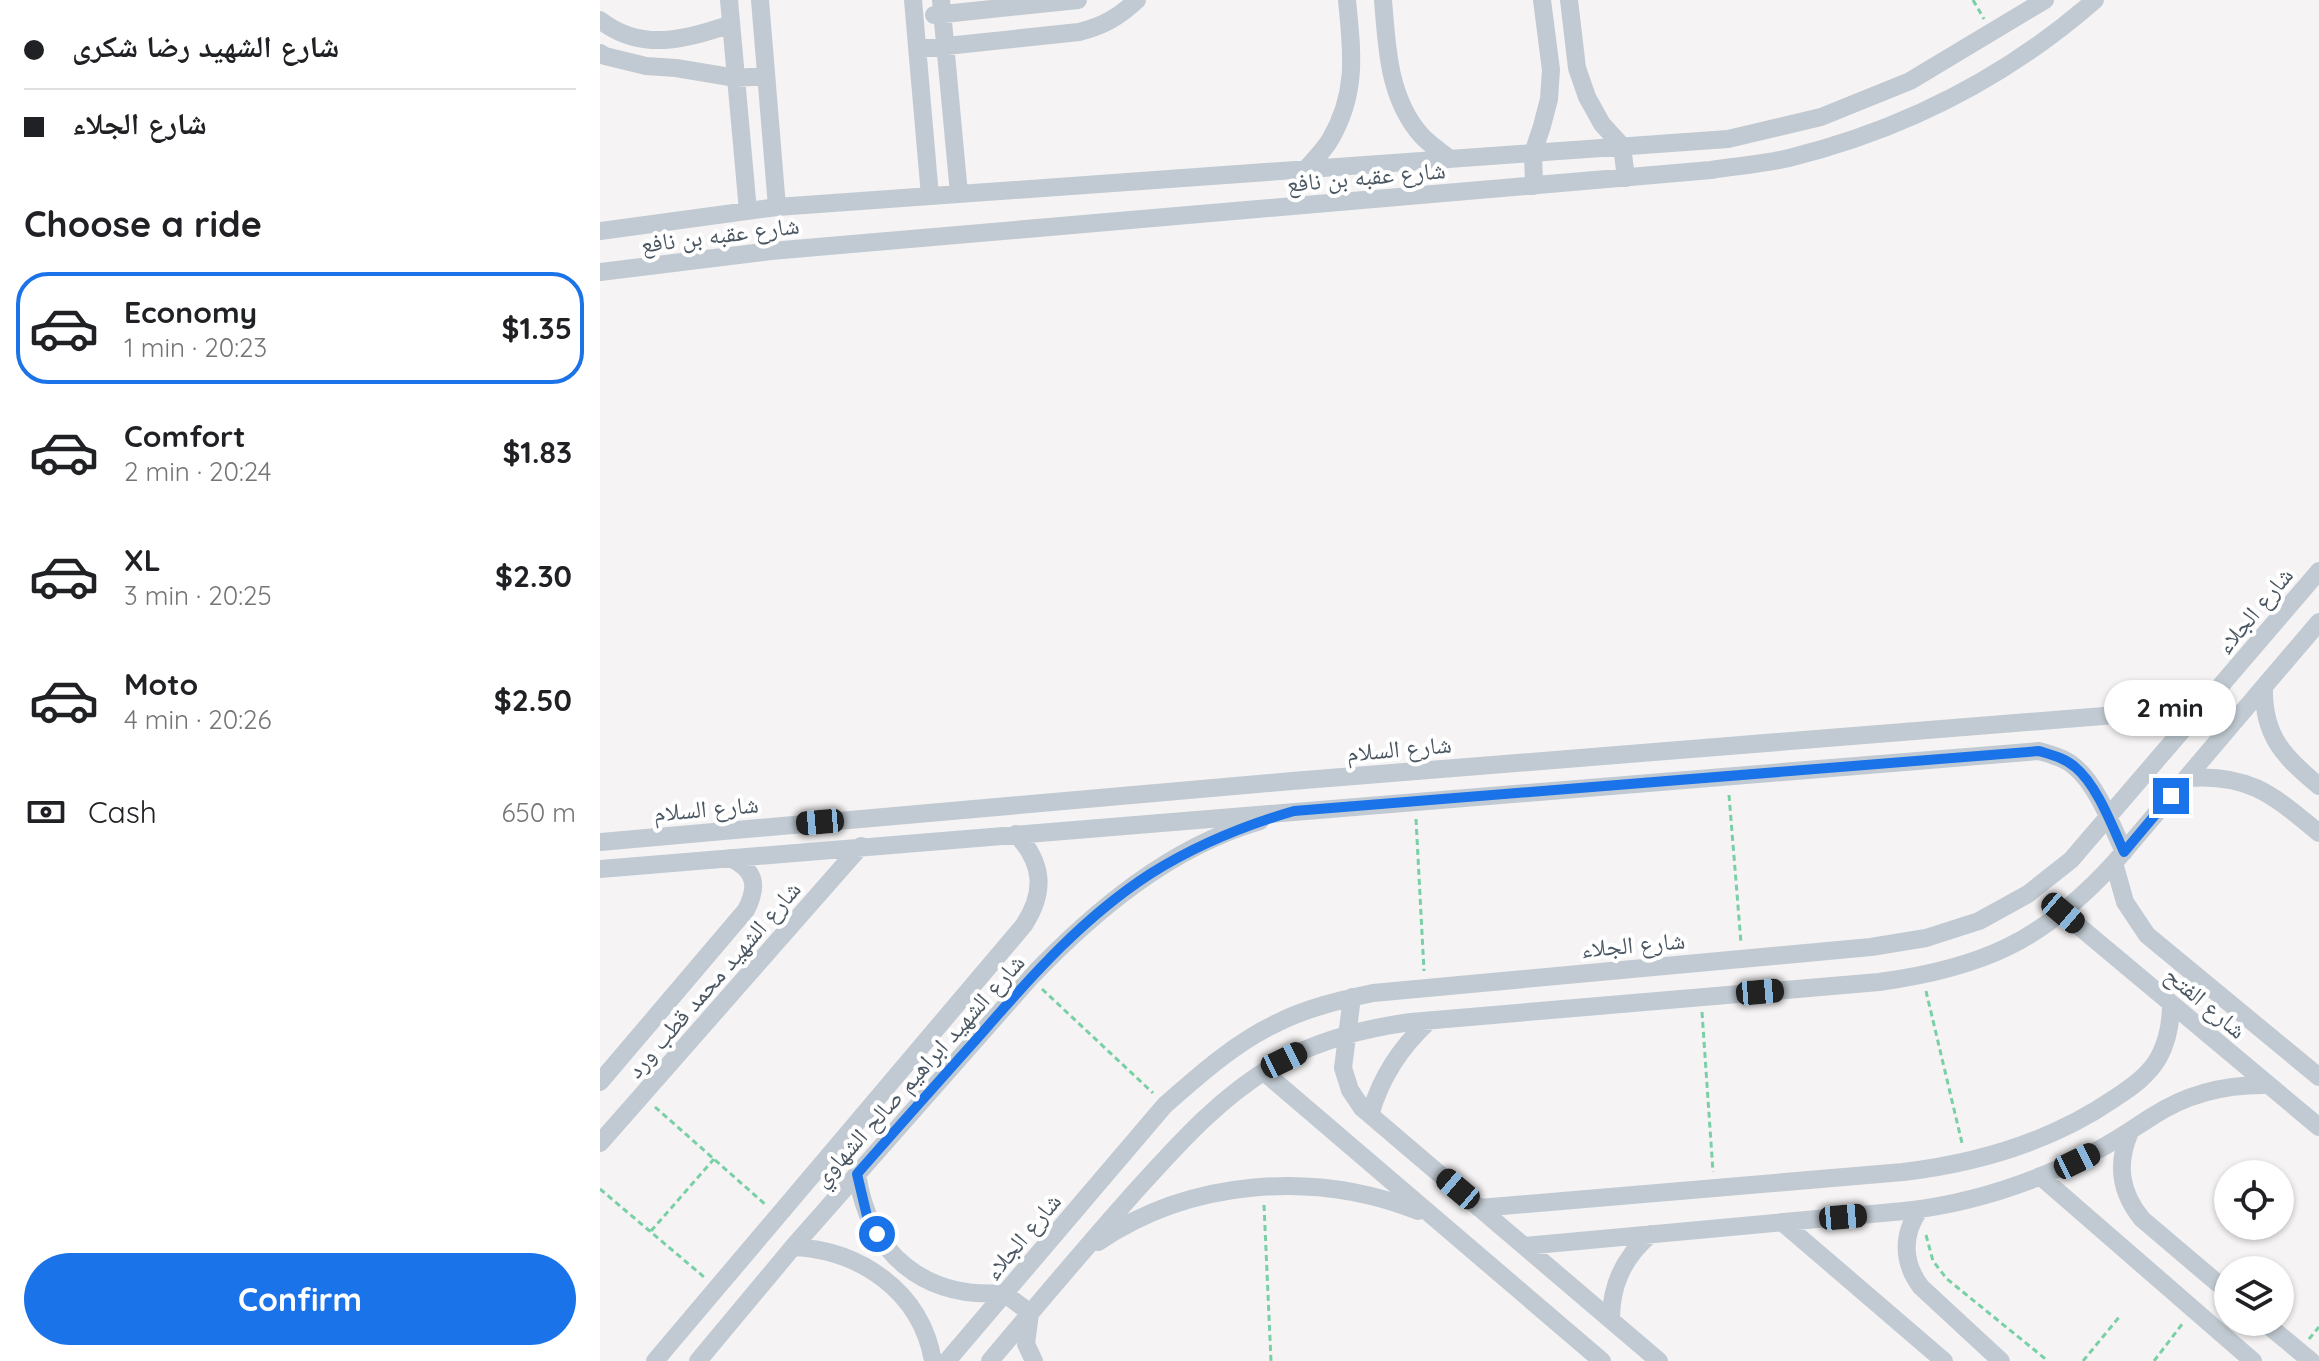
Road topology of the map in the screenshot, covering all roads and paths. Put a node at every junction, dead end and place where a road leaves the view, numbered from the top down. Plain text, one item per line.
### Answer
1 (729, 0) edge
2 (760, 0) edge
3 (1078, 0) edge
4 (1137, 0) edge
5 (1347, 0) edge
6 (1383, 0) edge
7 (1567, 0) edge
8 (2045, 0) edge
9 (2095, 0) edge
10 (1542, 2) edge
11 (942, 7) edge
12 (914, 9) edge
13 (600, 20) edge
14 (731, 24) junction
15 (946, 47) junction
16 (918, 49) junction
17 (600, 53) edge
18 (766, 76) junction
19 (736, 78) junction
20 (1622, 146) junction
21 (1533, 153) junction
22 (1450, 159) junction
23 (1306, 169) junction
24 (1626, 178) junction
25 (1534, 186) junction
26 (959, 194) junction
27 (930, 196) junction
28 (777, 207) junction
29 (748, 211) junction
30 (600, 231) edge
31 (600, 272) edge
32 (2319, 571) edge
33 (2319, 622) edge
34 (2264, 688) junction
35 (2203, 708) junction
36 (1728, 776) junction
37 (2187, 778) junction
38 (1292, 781) junction
39 (2319, 786) edge
40 (1415, 801) junction
41 (1294, 811) junction
42 (2108, 818) junction
43 (2319, 833) edge
44 (1016, 834) junction
45 (600, 842) edge
46 (861, 846) junction
47 (730, 858) junction
48 (2119, 858) junction
49 (600, 869) edge
50 (2063, 913) junction
51 (1742, 958) junction
52 (1923, 976) junction
53 (1030, 978) junction
54 (1425, 986) junction
55 (1352, 997) junction
56 (1701, 997) junction
57 (2171, 1004) junction
58 (1429, 1021) junction
59 (1349, 1033) junction
60 (1207, 1069) junction
61 (1264, 1072) junction
62 (2319, 1077) edge
63 (600, 1082) edge
64 (2269, 1085) junction
65 (1232, 1095) junction
66 (641, 1096) junction
67 (1165, 1105) junction
68 (1370, 1115) junction
69 (2319, 1127) edge
70 (2130, 1132) junction
71 (600, 1143) edge
72 (714, 1159) junction
73 (1967, 1163) junction
74 (857, 1174) junction
75 (2040, 1176) junction
76 (1263, 1186) junction
77 (1714, 1188) junction
78 (600, 1189) edge
79 (1479, 1208) junction
80 (1925, 1209) junction
81 (778, 1215) junction
82 (1432, 1216) junction
83 (1782, 1222) junction
84 (651, 1232) junction
85 (1651, 1234) junction
86 (1524, 1246) junction
87 (793, 1247) junction
88 (1079, 1255) junction
89 (2214, 1280) edge
90 (717, 1288) junction
91 (1004, 1293) junction
92 (2193, 1309) junction
93 (1030, 1313) junction
94 (2120, 1316) dead end
95 (1611, 1319) junction
96 (2281, 1336) edge
97 (2230, 1341) junction
98 (655, 1361) edge
99 (698, 1361) edge
100 (933, 1361) edge
101 (947, 1361) edge
102 (990, 1361) edge
103 (1034, 1361) edge
104 (1271, 1361) edge
105 (1602, 1361) edge
106 (1659, 1361) edge
107 (1944, 1361) edge
108 (2001, 1361) edge
109 (2048, 1361) edge
110 (2083, 1361) edge
111 (2154, 1361) edge
112 (2233, 1361) edge
113 (2253, 1361) edge
114 (2311, 1361) edge

1 - 14 street
2 - 18 street
3 - 11 street
4 - 15 street
5 - 23 street
6 - 22 street
7 - 10 street
7 - 20 street
8 - 20 street, شارع عقبه بن نافع
9 - 24 street, شارع عقبه بن نافع
10 - 21 street
11 - 12 street
11 - 15 street
12 - 16 street
13 - 14 street
14 - 19 street
15 - 16 street
15 - 26 street
16 - 27 street
17 - 19 street
18 - 19 street
18 - 28 street
19 - 29 street
20 - 21 street, شارع عقبه بن نافع
20 - 24 street
21 - 22 street, شارع عقبه بن نافع
21 - 25 street
22 - 23 street, شارع عقبه بن نافع
23 - 26 street, شارع عقبه بن نافع
24 - 25 street, شارع عقبه بن نافع
25 - 31 street, شارع عقبه بن نافع
26 - 27 street, شارع عقبه بن نافع
27 - 28 street, شارع عقبه بن نافع
28 - 29 street, شارع عقبه بن نافع
29 - 30 street, شارع عقبه بن نافع
32 - 35 street, شارع الجلاء
33 - 34 street
34 - 37 street
34 - 39 street
35 - 38 street, شارع السلام
35 - 42 street, شارع الجلاء
36 - 40 street
36 - 42 street
36 - 51 path
37 - 43 street
37 - 48 street
38 - 41 street
38 - 45 street, شارع السلام
40 - 41 street
40 - 54 path
41 - 44 street
41 - 53 street, شارع الشهيد ابراهيم صالح الشهاوي
42 - 48 street, شارع الفتح
42 - 51 street, شارع الجلاء
44 - 46 street
44 - 81 street, شارع الشهيد ابراهيم صالح الشهاوي
46 - 47 street
46 - 66 street, شارع الشهيد محمد قطب ورد
47 - 49 street
47 - 63 street, شارع الشهيد محمد قطب ورد
48 - 50 street
48 - 62 street, شارع الفتح
50 - 52 street
50 - 57 street, شارع الفتح
51 - 54 street, شارع الجلاء
52 - 56 street
52 - 73 path
53 - 67 path
53 - 74 street, شارع الشهيد ابراهيم صالح الشهاوي
54 - 55 street, شارع الجلاء
55 - 59 street
55 - 60 street, شارع الجلاء
56 - 58 street
56 - 77 path
57 - 64 street, شارع الفتح
57 - 73 street
58 - 59 street
58 - 68 street
59 - 61 street
59 - 68 street
60 - 65 street
60 - 67 street, شارع الجلاء
61 - 65 street
61 - 82 street
64 - 69 street, شارع الفتح
64 - 70 street
65 - 88 street
66 - 71 street, شارع الشهيد محمد قطب ورد
66 - 72 path
67 - 91 street, شارع الجلاء
68 - 79 street
70 - 75 street
70 - 89 street
72 - 81 path
72 - 84 path
73 - 77 street
74 - 87 street, شارع الشهيد ابراهيم صالح الشهاوي
74 - 91 street
75 - 80 street
75 - 92 street
76 - 82 street
76 - 88 street
76 - 104 path
77 - 79 street
78 - 84 path
79 - 86 street
80 - 83 street
80 - 108 street
80 - 109 path
81 - 90 street, شارع الشهيد ابراهيم صالح الشهاوي
82 - 105 street
83 - 85 street
83 - 107 street
84 - 90 path
85 - 86 street
85 - 95 street
86 - 95 street
87 - 99 street, شارع الشهيد ابراهيم صالح الشهاوي
87 - 100 street
88 - 93 street
90 - 98 street, شارع الشهيد ابراهيم صالح الشهاوي
91 - 93 street
91 - 101 street, شارع الجلاء
92 - 97 street
92 - 111 path
93 - 102 street
93 - 103 street
94 - 110 path
95 - 106 street
96 - 114 street
97 - 112 street
97 - 113 street

